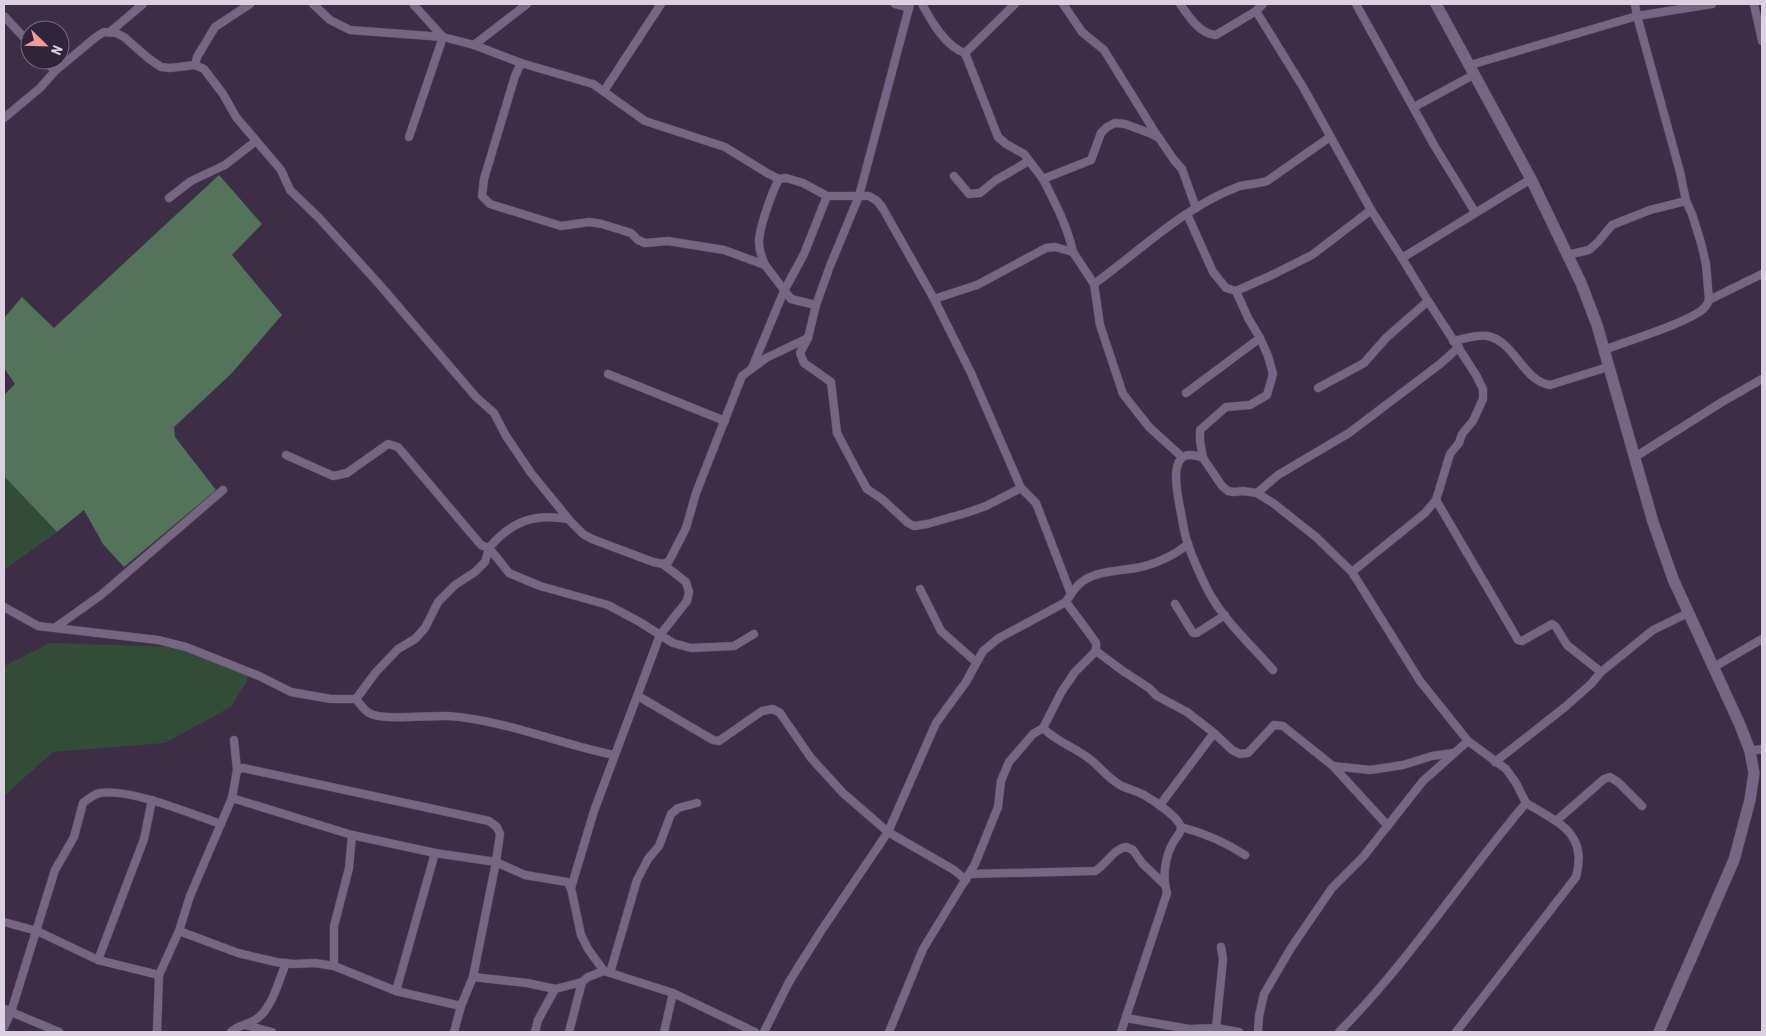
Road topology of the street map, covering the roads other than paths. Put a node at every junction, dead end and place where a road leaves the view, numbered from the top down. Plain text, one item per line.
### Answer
1 (143, 4) edge
2 (250, 4) edge
3 (313, 4) edge
4 (413, 4) edge
5 (527, 4) edge
6 (661, 4) edge
7 (895, 4) edge
8 (922, 4) edge
9 (1015, 4) edge
10 (1062, 4) edge
11 (1180, 4) edge
12 (1263, 4) edge
13 (1356, 4) edge
14 (1436, 4) edge
15 (1635, 4) edge
16 (1712, 4) edge
17 (1754, 4) edge
18 (909, 6) edge
19 (1256, 10) junction
20 (4, 16) edge
21 (1637, 16) junction
22 (110, 32) junction
23 (20, 33) edge
24 (443, 38) junction
25 (1762, 41) edge
26 (474, 46) junction
27 (965, 53) junction
28 (521, 63) junction
29 (195, 66) junction
30 (1473, 70) junction
31 (55, 71) joint
32 (604, 91) junction
33 (1414, 107) junction
34 (4, 118) edge
35 (409, 137) dead end
36 (1330, 137) junction
37 (1159, 138) junction
38 (256, 141) junction
39 (1028, 161) junction
40 (954, 176) dead end
41 (779, 179) junction
42 (1531, 179) junction
43 (1043, 180) junction
44 (827, 196) junction
45 (859, 196) junction
46 (169, 198) dead end
47 (1686, 201) junction
48 (1196, 208) junction
49 (1371, 210) junction
50 (1475, 212) junction
51 (1187, 214) junction
52 (1072, 252) junction
53 (1567, 255) junction
54 (1402, 258) junction
55 (766, 265) junction
56 (1762, 274) edge
57 (1094, 284) junction
58 (784, 291) junction
59 (1236, 291) junction
60 (934, 299) junction
61 (1709, 300) junction
62 (1428, 301) junction
63 (816, 305) junction
64 (808, 338) junction
65 (1260, 338) junction
66 (1456, 344) junction
67 (1604, 350) junction
68 (1608, 367) junction
69 (751, 369) junction
70 (608, 374) dead end
71 (1762, 379) edge
72 (1318, 388) dead end
73 (1186, 393) dead end
74 (725, 421) junction
75 (286, 455) dead end
76 (1182, 457) junction
77 (1634, 457) junction
78 (1203, 458) junction
79 (1021, 488) junction
80 (223, 490) dead end
81 (1257, 493) junction
82 (1436, 500) junction
83 (568, 518) junction
84 (1188, 544) junction
85 (490, 548) junction
86 (663, 564) junction
87 (1352, 572) junction
88 (920, 588) dead end
89 (1071, 594) junction
90 (1066, 602) junction
91 (1175, 604) dead end
92 (4, 607) edge
93 (1688, 613) junction
94 (1225, 615) junction
95 (56, 627) junction
96 (754, 634) dead end
97 (660, 635) junction
98 (1762, 639) edge
99 (1096, 651) junction
100 (976, 662) junction
101 (1714, 667) junction
102 (1273, 670) dead end
103 (1601, 672) junction
104 (638, 696) junction
105 (356, 699) junction
106 (1043, 728) junction
107 (1214, 733) junction
108 (234, 740) dead end
109 (1468, 741) junction
110 (1762, 749) edge
111 (1750, 751) junction
112 (1455, 753) junction
113 (614, 755) junction
114 (1495, 762) junction
115 (1333, 766) junction
116 (237, 770) junction
117 (232, 798) junction
118 (152, 800) junction
119 (697, 803) dead end
120 (1526, 803) junction
121 (1160, 805) junction
122 (1642, 806) dead end
123 (1556, 821) junction
124 (221, 824) junction
125 (1388, 826) junction
126 (1181, 827) junction
127 (888, 832) junction
128 (352, 835) junction
129 (435, 854) junction
130 (1245, 855) dead end
131 (496, 862) junction
132 (968, 877) junction
133 (1165, 885) junction
134 (571, 888) junction
135 (4, 922) edge
136 (37, 931) junction
137 (179, 931) junction
138 (1221, 947) dead end
139 (98, 960) junction
140 (286, 963) junction
141 (334, 966) junction
142 (607, 972) junction
143 (159, 975) junction
144 (473, 977) junction
145 (582, 982) junction
146 (555, 989) junction
147 (396, 991) junction
148 (673, 992) junction
149 (461, 1006) junction
150 (7, 1010) edge
151 (1126, 1018) junction
152 (244, 1025) junction
153 (4, 1027) edge
154 (1216, 1028) junction
155 (59, 1032) edge
156 (156, 1032) edge
157 (231, 1032) edge
158 (272, 1032) edge
159 (454, 1032) edge
160 (535, 1032) edge
161 (569, 1032) edge
162 (664, 1032) edge
163 (756, 1032) edge
164 (764, 1032) edge
165 (889, 1032) edge
166 (1121, 1032) edge
167 (1239, 1032) edge
168 (1258, 1032) edge
169 (1339, 1032) edge
170 (1456, 1032) edge
171 (1660, 1032) edge

1 - 22 street
2 - 29 street
3 - 24 street
4 - 24 street
5 - 26 street
6 - 32 street
7 - 18 street
8 - 27 street
9 - 27 street
10 - 37 street
11 - 19 street
12 - 19 street
13 - 33 street
14 - 30 street
15 - 21 street
16 - 21 street
17 - 25 street
18 - 45 street
19 - 36 street
20 - 23 street
21 - 30 street
21 - 47 street
22 - 29 street
22 - 31 street
24 - 26 street
24 - 35 street
26 - 28 street
27 - 39 street
28 - 32 street
28 - 55 street
29 - 38 street
30 - 33 street
30 - 42 street
31 - 34 street
32 - 41 street
33 - 50 street
36 - 48 street
36 - 49 street
37 - 43 street
37 - 48 street
38 - 46 street
38 - 83 street
39 - 40 street
39 - 43 street
41 - 44 street
41 - 55 street
42 - 50 street
42 - 53 street
43 - 52 street
44 - 45 street
44 - 58 street
45 - 60 street
45 - 63 street
47 - 53 street
47 - 61 street
48 - 51 street
49 - 54 street
49 - 59 street
50 - 54 street
51 - 57 street
51 - 59 street
52 - 57 street
52 - 60 street
53 - 67 street
54 - 62 street
55 - 58 street
56 - 61 street
57 - 76 street
58 - 63 street
58 - 69 street
59 - 65 street
60 - 79 street
61 - 67 street
62 - 66 street
62 - 72 street
63 - 64 street
64 - 69 street
64 - 79 street
65 - 73 street
65 - 78 street
66 - 68 street
66 - 81 street
66 - 82 street
67 - 68 street
68 - 77 street
69 - 74 street
70 - 74 street
71 - 77 street
74 - 86 street
75 - 85 street
76 - 78 street
76 - 84 street
77 - 93 street
78 - 81 street
79 - 89 street
80 - 95 street
81 - 87 street
82 - 87 street
82 - 103 street
83 - 85 street
83 - 86 street
84 - 89 street
84 - 94 street
85 - 97 street
85 - 105 street
86 - 97 street
87 - 109 street
88 - 100 street
89 - 90 street
90 - 99 street
90 - 100 street
91 - 94 street
92 - 95 street
93 - 101 street
93 - 103 street
94 - 102 street
95 - 105 street
96 - 97 street
97 - 104 street
98 - 101 street
99 - 106 street
99 - 107 street
100 - 127 street
101 - 111 street
103 - 114 street
104 - 113 street
104 - 127 street
105 - 113 street
106 - 121 street
106 - 132 street
107 - 115 street
107 - 121 street
108 - 116 street
109 - 112 street
109 - 114 street
110 - 111 street
111 - 171 street
112 - 115 street
112 - 125 street
113 - 134 street
114 - 120 street
115 - 125 street
116 - 117 street
116 - 131 street
117 - 124 street
117 - 128 street
118 - 124 street
118 - 136 street
118 - 139 street
119 - 142 street
120 - 123 street
120 - 169 street
121 - 126 street
122 - 123 street
123 - 170 street
124 - 137 street
125 - 168 street
126 - 130 street
126 - 133 street
127 - 132 street
127 - 164 street
128 - 129 street
128 - 141 street
129 - 131 street
129 - 147 street
131 - 134 street
131 - 144 street
132 - 133 street
132 - 165 street
133 - 151 street
134 - 142 street
135 - 136 street
136 - 139 street
136 - 150 street
137 - 140 street
137 - 143 street
138 - 154 street
139 - 143 street
140 - 141 street
140 - 152 street
141 - 147 street
142 - 145 street
142 - 148 street
143 - 156 street
144 - 146 street
144 - 149 street
145 - 146 street
145 - 161 street
146 - 160 street
147 - 149 street
148 - 162 street
148 - 163 street
149 - 159 street
150 - 153 street
150 - 155 street
151 - 154 street
151 - 166 street
152 - 157 street
152 - 158 street
154 - 167 street

